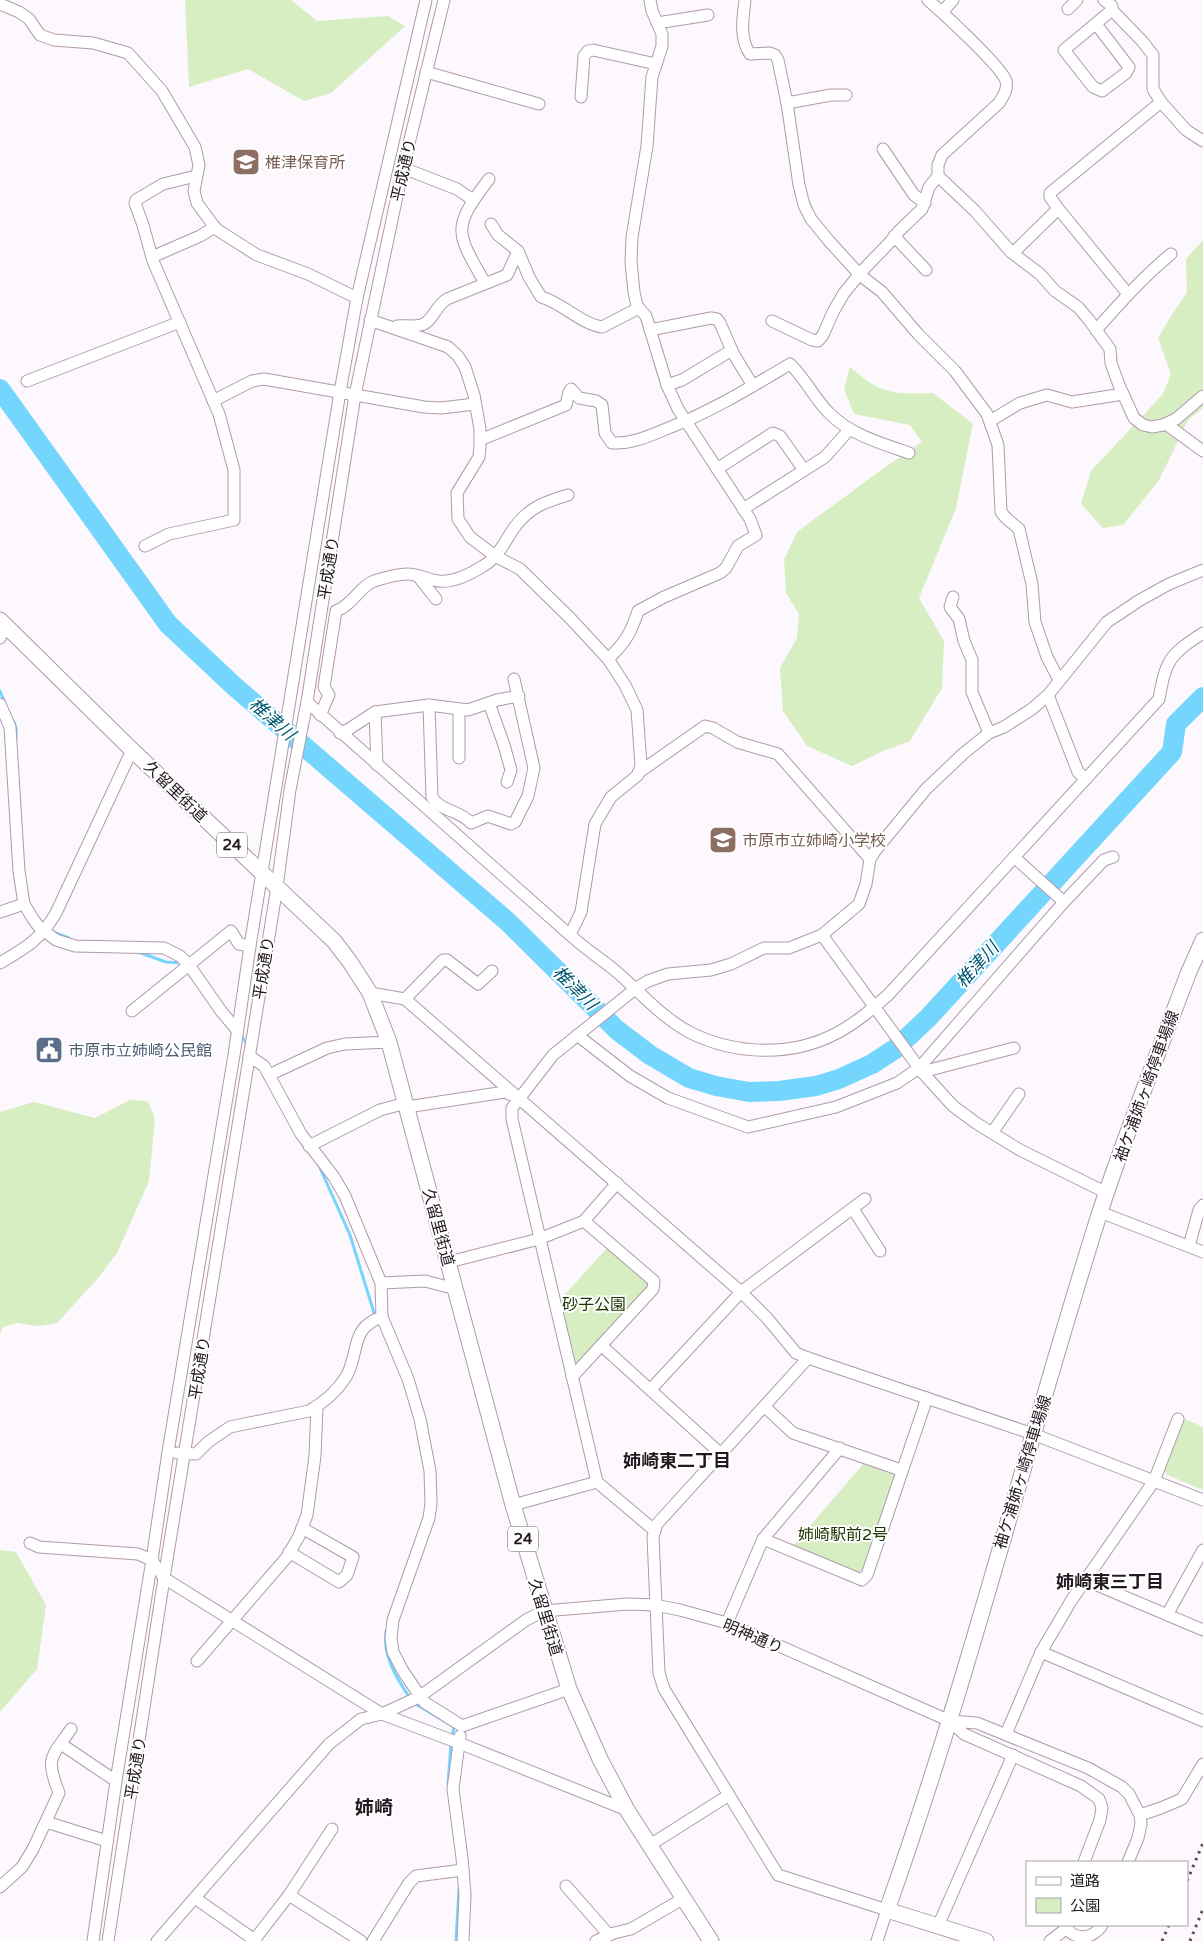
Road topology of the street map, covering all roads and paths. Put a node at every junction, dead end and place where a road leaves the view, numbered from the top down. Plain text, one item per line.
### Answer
1 (426, 0) edge
2 (444, 0) edge
3 (650, 0) edge
4 (745, 0) edge
5 (928, 0) edge
6 (953, 0) edge
7 (1077, 0) edge
8 (1104, 0) edge
9 (0, 4) edge
10 (1068, 8) dead end
11 (1112, 10) junction
12 (942, 12) junction
13 (708, 16) dead end
14 (657, 23) junction
15 (1096, 24) junction
16 (656, 64) junction
17 (426, 72) junction
18 (846, 95) dead end
19 (581, 97) dead end
20 (1162, 102) junction
21 (787, 103) junction
22 (539, 104) dead end
23 (1203, 141) edge
24 (883, 149) dead end
25 (403, 168) junction
26 (196, 176) junction
27 (938, 176) junction
28 (490, 179) dead end
29 (473, 200) junction
30 (925, 203) junction
31 (1058, 209) junction
32 (492, 224) dead end
33 (215, 227) junction
34 (894, 236) junction
35 (518, 251) junction
36 (1013, 253) junction
37 (1171, 254) dead end
38 (152, 257) junction
39 (926, 270) dead end
40 (860, 275) junction
41 (484, 283) junction
42 (1128, 294) junction
43 (357, 298) junction
44 (639, 308) junction
45 (370, 320) junction
46 (772, 321) dead end
47 (180, 322) junction
48 (392, 328) junction
49 (650, 330) junction
50 (1096, 330) junction
51 (732, 350) junction
52 (28, 382) dead end
53 (667, 385) junction
54 (753, 386) junction
55 (340, 392) junction
56 (1123, 394) junction
57 (355, 395) junction
58 (1203, 396) edge
59 (213, 401) junction
60 (475, 404) junction
61 (990, 421) junction
62 (686, 422) junction
63 (1166, 424) junction
64 (849, 430) junction
65 (480, 440) junction
66 (1203, 452) edge
67 (909, 453) dead end
68 (717, 470) junction
69 (804, 470) junction
70 (568, 495) dead end
71 (743, 509) junction
72 (145, 546) dead end
73 (495, 556) junction
74 (1203, 570) edge
75 (418, 576) junction
76 (953, 598) dead end
77 (436, 599) dead end
78 (2, 628) edge
79 (1203, 633) edge
80 (608, 659) junction
81 (514, 678) dead end
82 (1059, 680) junction
83 (1048, 695) junction
84 (519, 696) junction
85 (0, 704) edge
86 (429, 704) junction
87 (489, 704) junction
88 (307, 705) junction
89 (458, 709) junction
90 (375, 712) junction
91 (320, 715) junction
92 (340, 733) junction
93 (989, 733) junction
94 (132, 750) junction
95 (459, 758) dead end
96 (377, 765) junction
97 (638, 773) junction
98 (1086, 779) junction
99 (507, 782) dead end
100 (471, 822) junction
101 (462, 840) junction
102 (1014, 857) junction
103 (1113, 857) dead end
104 (870, 859) junction
105 (263, 874) junction
106 (277, 887) junction
107 (1064, 902) junction
108 (24, 904) junction
109 (0, 912) edge
110 (45, 931) junction
111 (570, 935) junction
112 (822, 935) junction
113 (1203, 940) edge
114 (250, 946) junction
115 (0, 963) edge
116 (189, 965) junction
117 (492, 971) dead end
118 (635, 989) junction
119 (370, 993) junction
120 (405, 999) junction
121 (874, 1007) junction
122 (132, 1011) dead end
123 (238, 1030) junction
124 (577, 1035) junction
125 (389, 1042) junction
126 (1014, 1048) dead end
127 (249, 1056) junction
128 (920, 1070) junction
129 (269, 1075) junction
130 (1019, 1094) dead end
131 (518, 1098) junction
132 (407, 1105) junction
133 (992, 1133) junction
134 (309, 1146) junction
135 (617, 1183) junction
136 (1107, 1193) junction
137 (865, 1199) dead end
138 (1203, 1205) edge
139 (853, 1209) junction
140 (1100, 1212) junction
141 (584, 1221) junction
142 (539, 1238) junction
143 (1189, 1246) junction
144 (880, 1251) dead end
145 (1203, 1252) edge
146 (449, 1262) junction
147 (381, 1283) junction
148 (456, 1289) junction
149 (741, 1292) junction
150 (382, 1317) junction
151 (602, 1346) junction
152 (808, 1358) junction
153 (572, 1378) junction
154 (651, 1390) junction
155 (926, 1398) junction
156 (316, 1407) junction
157 (765, 1407) junction
158 (1178, 1419) dead end
159 (1033, 1434) junction
160 (840, 1448) junction
161 (168, 1452) junction
162 (185, 1454) junction
163 (721, 1454) junction
164 (902, 1470) junction
165 (1154, 1481) junction
166 (598, 1482) junction
167 (1203, 1500) edge
168 (513, 1505) junction
169 (302, 1528) junction
170 (654, 1530) junction
171 (763, 1539) junction
172 (30, 1543) dead end
173 (1203, 1550) edge
174 (290, 1552) junction
175 (152, 1560) junction
176 (164, 1578) junction
177 (1085, 1580) junction
178 (656, 1605) junction
179 (544, 1611) junction
180 (1167, 1615) junction
181 (232, 1620) junction
182 (727, 1623) junction
183 (1203, 1630) edge
184 (1041, 1652) junction
185 (197, 1661) dead end
186 (569, 1689) junction
187 (419, 1697) junction
188 (382, 1714) junction
189 (950, 1721) junction
190 (1203, 1721) edge
191 (462, 1726) junction
192 (71, 1729) dead end
193 (1006, 1734) junction
194 (459, 1743) junction
195 (61, 1744) junction
196 (1013, 1755) junction
197 (1203, 1764) edge
198 (116, 1781) junction
199 (729, 1795) junction
200 (626, 1810) junction
201 (1140, 1815) junction
202 (46, 1822) junction
203 (332, 1829) dead end
204 (107, 1841) junction
205 (650, 1846) junction
206 (1084, 1861) edge
207 (1128, 1861) edge
208 (463, 1870) junction
209 (566, 1886) dead end
210 (0, 1887) edge
211 (289, 1895) junction
212 (195, 1898) junction
213 (684, 1898) junction
214 (887, 1910) junction
215 (938, 1926) junction
216 (1101, 1926) edge
217 (1066, 1927) edge
218 (610, 1935) junction
219 (959, 1937) edge
220 (1089, 1938) edge
221 (256, 1940) edge
222 (93, 1941) edge
223 (108, 1941) edge
224 (157, 1941) edge
225 (361, 1941) edge
226 (373, 1941) edge
227 (463, 1941) edge
228 (596, 1941) edge
229 (711, 1941) edge
230 (876, 1941) edge
231 (986, 1941) edge
232 (1050, 1941) edge

1 - 43 street, 平成通り
2 - 17 street, 平成通り
3 - 14 street
4 - 21 street
5 - 12 street
6 - 12 street
7 - 10 street
8 - 11 street
9 - 26 street
11 - 15 street
11 - 20 street
12 - 27 street
13 - 14 street
14 - 16 street
15 - 15 street
16 - 19 street
16 - 44 street
17 - 22 street
17 - 25 street, 平成通り
18 - 21 street
20 - 23 street
20 - 31 street
21 - 40 street
24 - 30 street
25 - 29 street
25 - 45 street, 平成通り
26 - 33 street
26 - 38 street
27 - 30 street
27 - 36 street
28 - 29 street
29 - 41 street
30 - 34 street
31 - 36 street
31 - 42 street
32 - 35 street
33 - 38 street
33 - 43 street
34 - 39 street
34 - 40 street
35 - 41 street
35 - 44 street
36 - 50 street
37 - 42 street
38 - 47 street
40 - 46 street
40 - 61 street
41 - 48 street
42 - 50 street
43 - 55 street, 平成通り
44 - 49 street
45 - 48 street
45 - 57 street, 平成通り
47 - 52 street
47 - 59 street
48 - 60 street
49 - 51 street
49 - 53 street
50 - 56 street
51 - 53 street
51 - 54 street
53 - 62 street
54 - 62 street
54 - 64 street
55 - 57 street
55 - 59 street
55 - 105 street, 平成通り
56 - 61 street
56 - 63 street
57 - 60 street
57 - 88 street, 平成通り
58 - 63 street
59 - 72 street
60 - 65 street
61 - 82 street
62 - 65 street
62 - 68 street
63 - 66 street
64 - 67 street
64 - 69 street
65 - 73 street
68 - 69 street
68 - 71 street
69 - 71 street
70 - 73 street
71 - 80 street
73 - 75 street
73 - 80 street
74 - 82 street
75 - 77 street
75 - 91 street
76 - 93 street
78 - 94 main road, 久留里街道 / 24
79 - 98 street
80 - 97 street
81 - 84 street
82 - 83 street
83 - 93 street
83 - 98 street
84 - 87 street
84 - 100 street
85 - 108 street
86 - 89 street
86 - 90 street
86 - 100 street
87 - 89 street
87 - 99 street
88 - 91 street
88 - 106 street, 平成通り
89 - 95 street
90 - 92 street
90 - 96 street
91 - 92 street
92 - 96 street
93 - 104 street
94 - 105 main road, 久留里街道 / 24
94 - 110 street
96 - 101 street
97 - 104 street
97 - 111 street
98 - 102 street
100 - 101 street
101 - 111 street
102 - 107 street
102 - 121 street
103 - 107 street
104 - 112 street
105 - 106 main road, 久留里街道 / 24
105 - 114 street, 平成通り
106 - 119 main road, 久留里街道 / 24
106 - 127 street, 平成通り
107 - 128 street
108 - 109 street
108 - 110 street
110 - 115 street
110 - 116 street
111 - 118 street
112 - 118 street
112 - 121 street
113 - 136 main road, 袖ケ浦姉ヶ崎停車場線
114 - 116 street
114 - 123 street, 平成通り
116 - 122 street
116 - 123 street
117 - 120 street
118 - 121 street
118 - 124 street
119 - 120 street
119 - 125 main road, 久留里街道 / 24
120 - 131 street
121 - 128 street
123 - 161 street, 平成通り
124 - 128 street
124 - 131 street
125 - 129 street
125 - 132 main road, 久留里街道 / 24
126 - 128 street
127 - 129 street
127 - 162 street, 平成通り
128 - 133 street
129 - 134 street
130 - 133 street
131 - 132 street
131 - 135 street
131 - 142 street
132 - 134 street
132 - 146 main road, 久留里街道 / 24
133 - 136 street
134 - 147 street
135 - 141 street
135 - 149 street
136 - 140 main road, 袖ケ浦姉ヶ崎停車場線
137 - 139 street
138 - 143 street
139 - 144 street
139 - 149 street
140 - 143 street
140 - 159 main road, 袖ケ浦姉ヶ崎停車場線
141 - 142 street
141 - 151 street
142 - 146 street
142 - 153 street
143 - 145 street
146 - 148 main road, 久留里街道 / 24
147 - 148 street
147 - 150 street
148 - 168 main road, 久留里街道 / 24
149 - 152 street
149 - 154 street
150 - 156 street
150 - 187 street
151 - 153 street
151 - 154 street
152 - 155 street
152 - 157 street
153 - 166 street
154 - 163 street
155 - 159 street
155 - 164 street
156 - 162 street
156 - 169 street
157 - 160 street
157 - 163 street
158 - 165 street
159 - 165 street
159 - 189 main road, 袖ケ浦姉ヶ崎停車場線
160 - 164 street
160 - 171 street
161 - 162 street
161 - 175 street, 平成通り
162 - 176 street, 平成通り
163 - 170 street
164 - 171 street
165 - 167 street
165 - 177 street
166 - 168 street
166 - 170 street
168 - 179 main road, 久留里街道 / 24
169 - 174 street
169 - 174 street
170 - 178 street
171 - 182 street
172 - 175 street
173 - 180 street
174 - 181 street
175 - 176 street
175 - 198 street, 平成通り
176 - 181 street
176 - 223 street, 平成通り
177 - 180 street
177 - 184 street
178 - 179 street, 明神通り
178 - 182 street, 明神通り
178 - 199 street
179 - 186 main road, 久留里街道 / 24
179 - 187 street
180 - 183 street
181 - 185 street
181 - 188 street
182 - 189 street, 明神通り
184 - 190 street
184 - 193 street
186 - 191 street
186 - 200 main road, 久留里街道 / 24
187 - 188 street
187 - 191 street
188 - 194 street
188 - 212 street
189 - 193 street, 明神通り
189 - 196 street, 明神通り
189 - 214 main road, 袖ケ浦姉ヶ崎停車場線
191 - 194 street
192 - 195 street
193 - 201 street, 明神通り
194 - 200 street
194 - 208 street
195 - 198 street
195 - 202 street
196 - 206 street, 明神通り
196 - 215 street
197 - 201 street
198 - 204 street, 平成通り
199 - 205 street
199 - 214 street
200 - 205 main road, 久留里街道 / 24
201 - 207 street
202 - 204 street
202 - 210 street
203 - 211 street
204 - 222 street, 平成通り
205 - 213 main road, 久留里街道 / 24
208 - 226 street
208 - 227 street
209 - 218 street
211 - 221 street
211 - 225 street
212 - 221 street
212 - 224 street
213 - 218 street
213 - 229 main road, 久留里街道 / 24
214 - 215 main road
214 - 230 street
215 - 219 main road
216 - 220 street
217 - 220 street
217 - 232 street
218 - 228 street
219 - 231 main road

